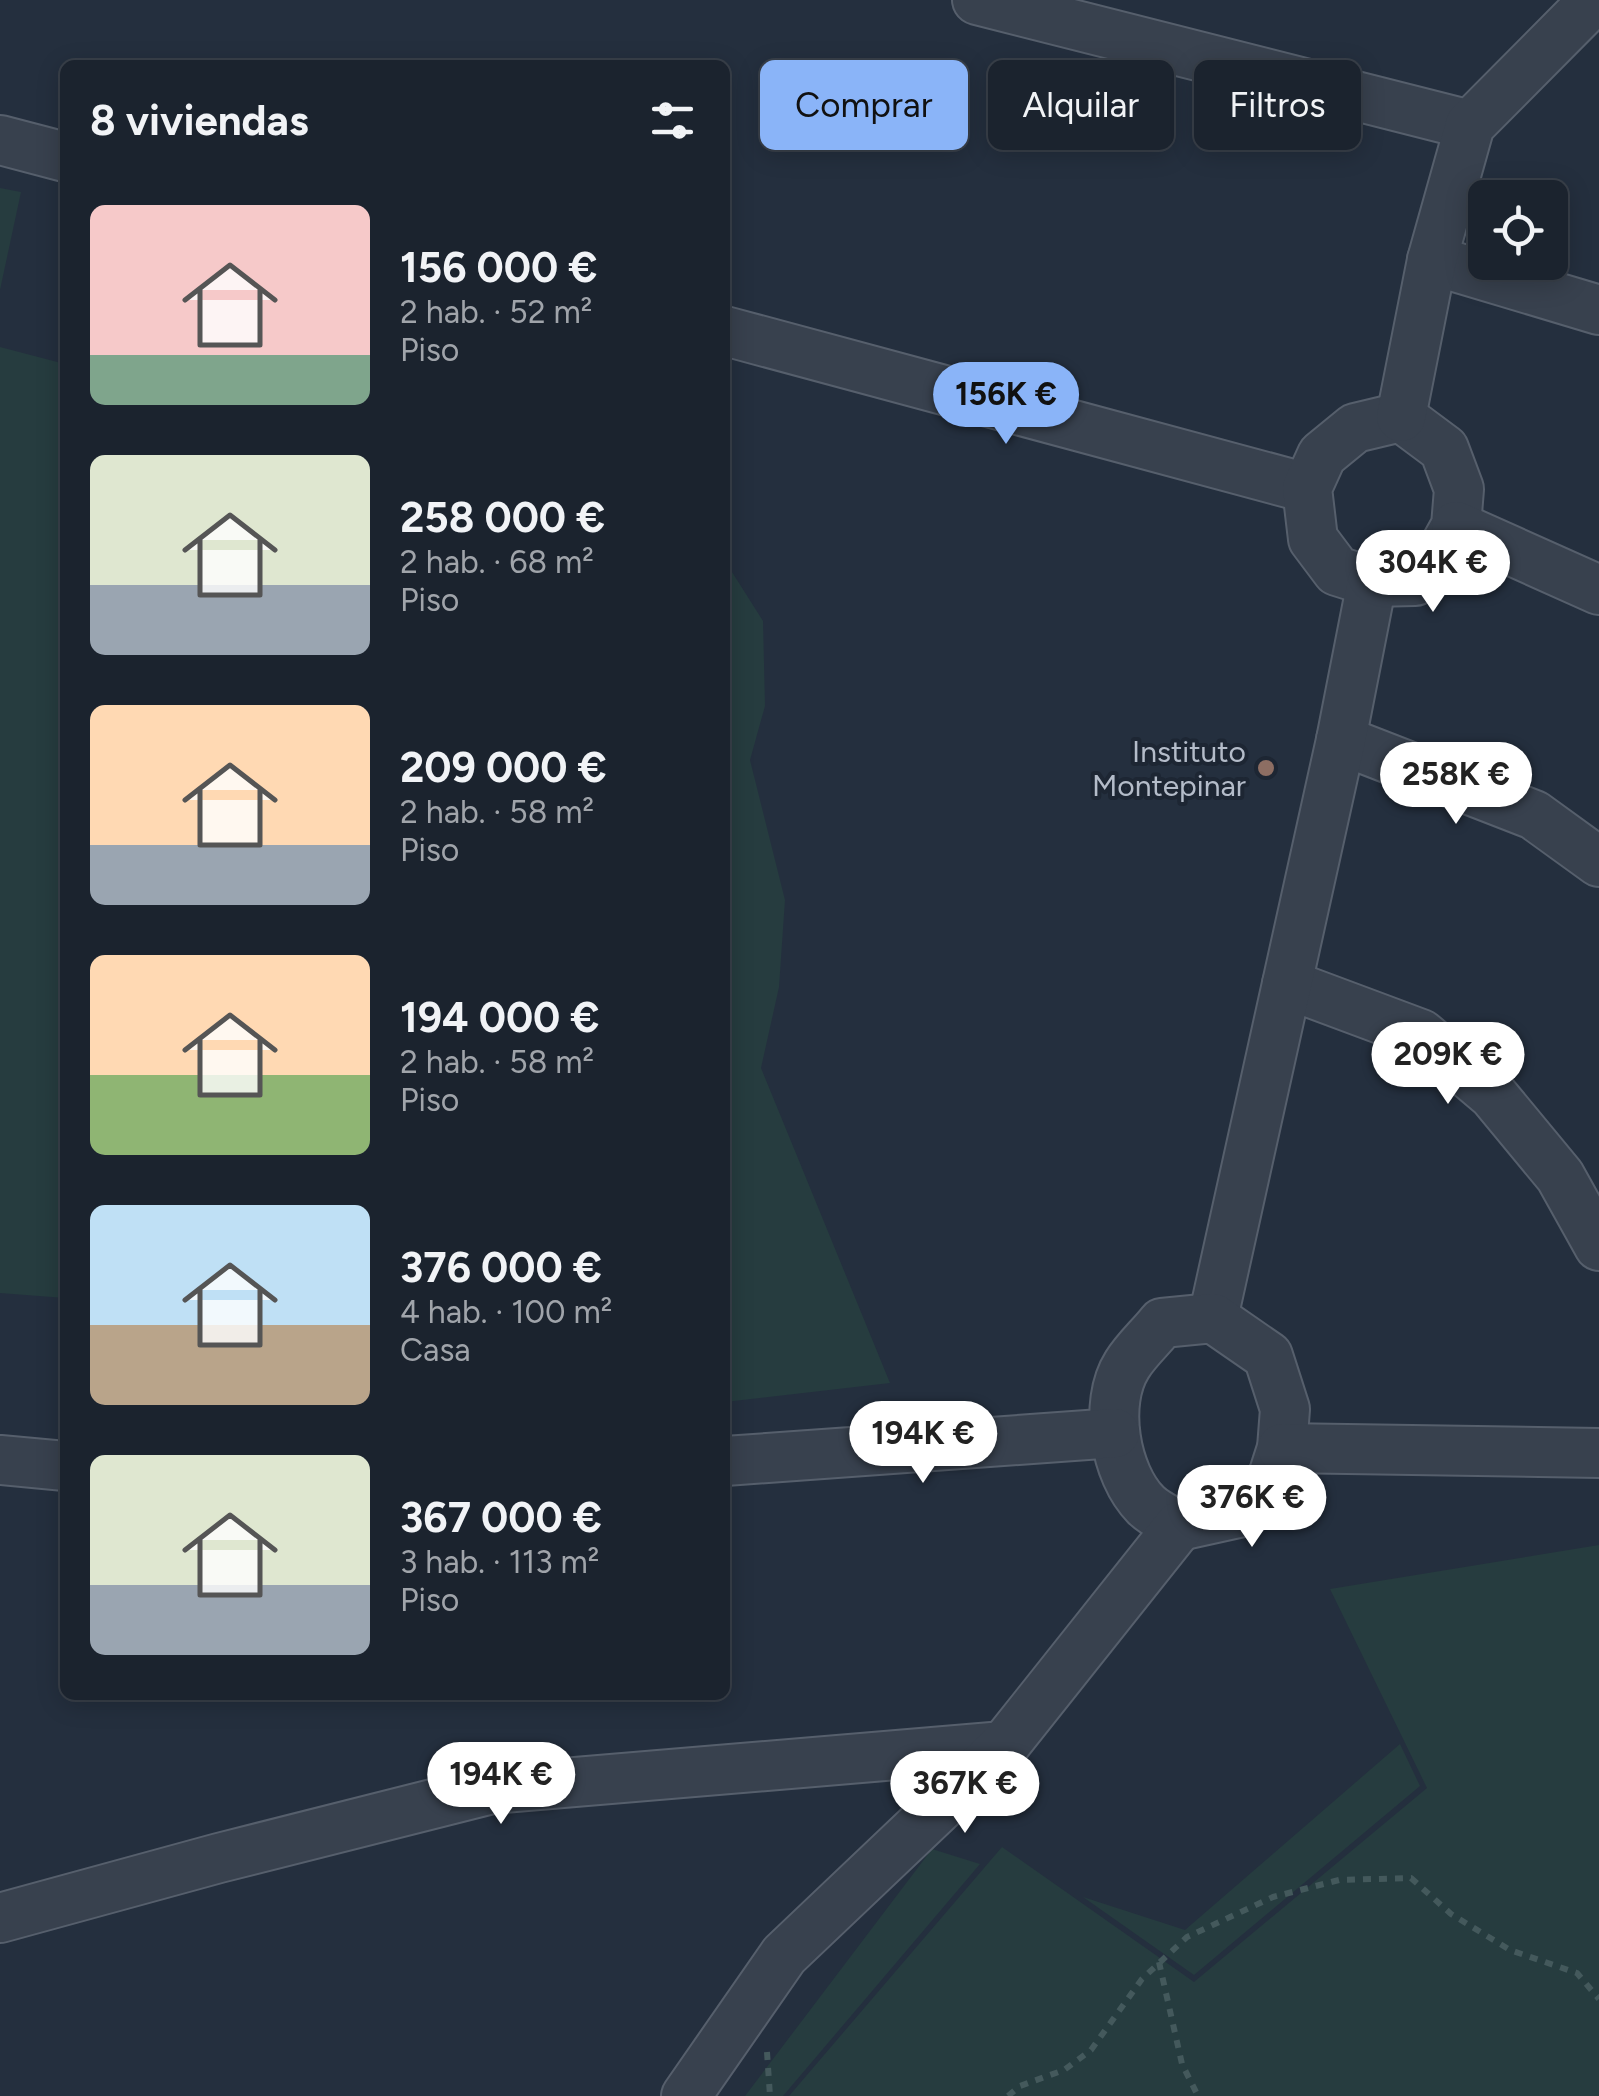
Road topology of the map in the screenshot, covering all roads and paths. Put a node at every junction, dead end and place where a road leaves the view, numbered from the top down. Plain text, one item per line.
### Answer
1 (977, 0) edge
2 (1588, 21) edge
3 (1470, 125) junction
4 (0, 140) edge
5 (60, 156) edge
6 (1432, 260) junction
7 (1599, 310) edge
8 (730, 332) edge
9 (1401, 417) junction
10 (1307, 488) junction
11 (1456, 526) junction
12 (1372, 582) junction
13 (1599, 590) edge
14 (1341, 740) junction
15 (1599, 862) edge
16 (1288, 984) junction
17 (1599, 1246) edge
18 (1213, 1318) junction
19 (1115, 1434) junction
20 (1282, 1448) junction
21 (1599, 1453) edge
22 (0, 1460) edge
23 (730, 1461) edge
24 (60, 1466) edge
25 (1179, 1526) junction
26 (1004, 1746) junction
27 (0, 1918) edge
28 (1160, 1962) junction
29 (1599, 1999) edge
30 (686, 2096) edge
31 (1008, 2096) edge
32 (1198, 2096) edge

1 - 3 street
2 - 3 street
3 - 6 street
4 - 5 street
6 - 7 street
6 - 9 street
8 - 10 street
9 - 10 street
9 - 11 street
10 - 12 street
11 - 12 street
11 - 13 street
12 - 14 street
14 - 15 street
14 - 16 street
16 - 17 street
16 - 18 street
18 - 19 street
18 - 20 street
19 - 23 street
19 - 25 street
20 - 21 street
20 - 25 street
22 - 24 street
25 - 26 street
26 - 27 street
26 - 30 street
28 - 29 path
28 - 31 path
28 - 32 path

